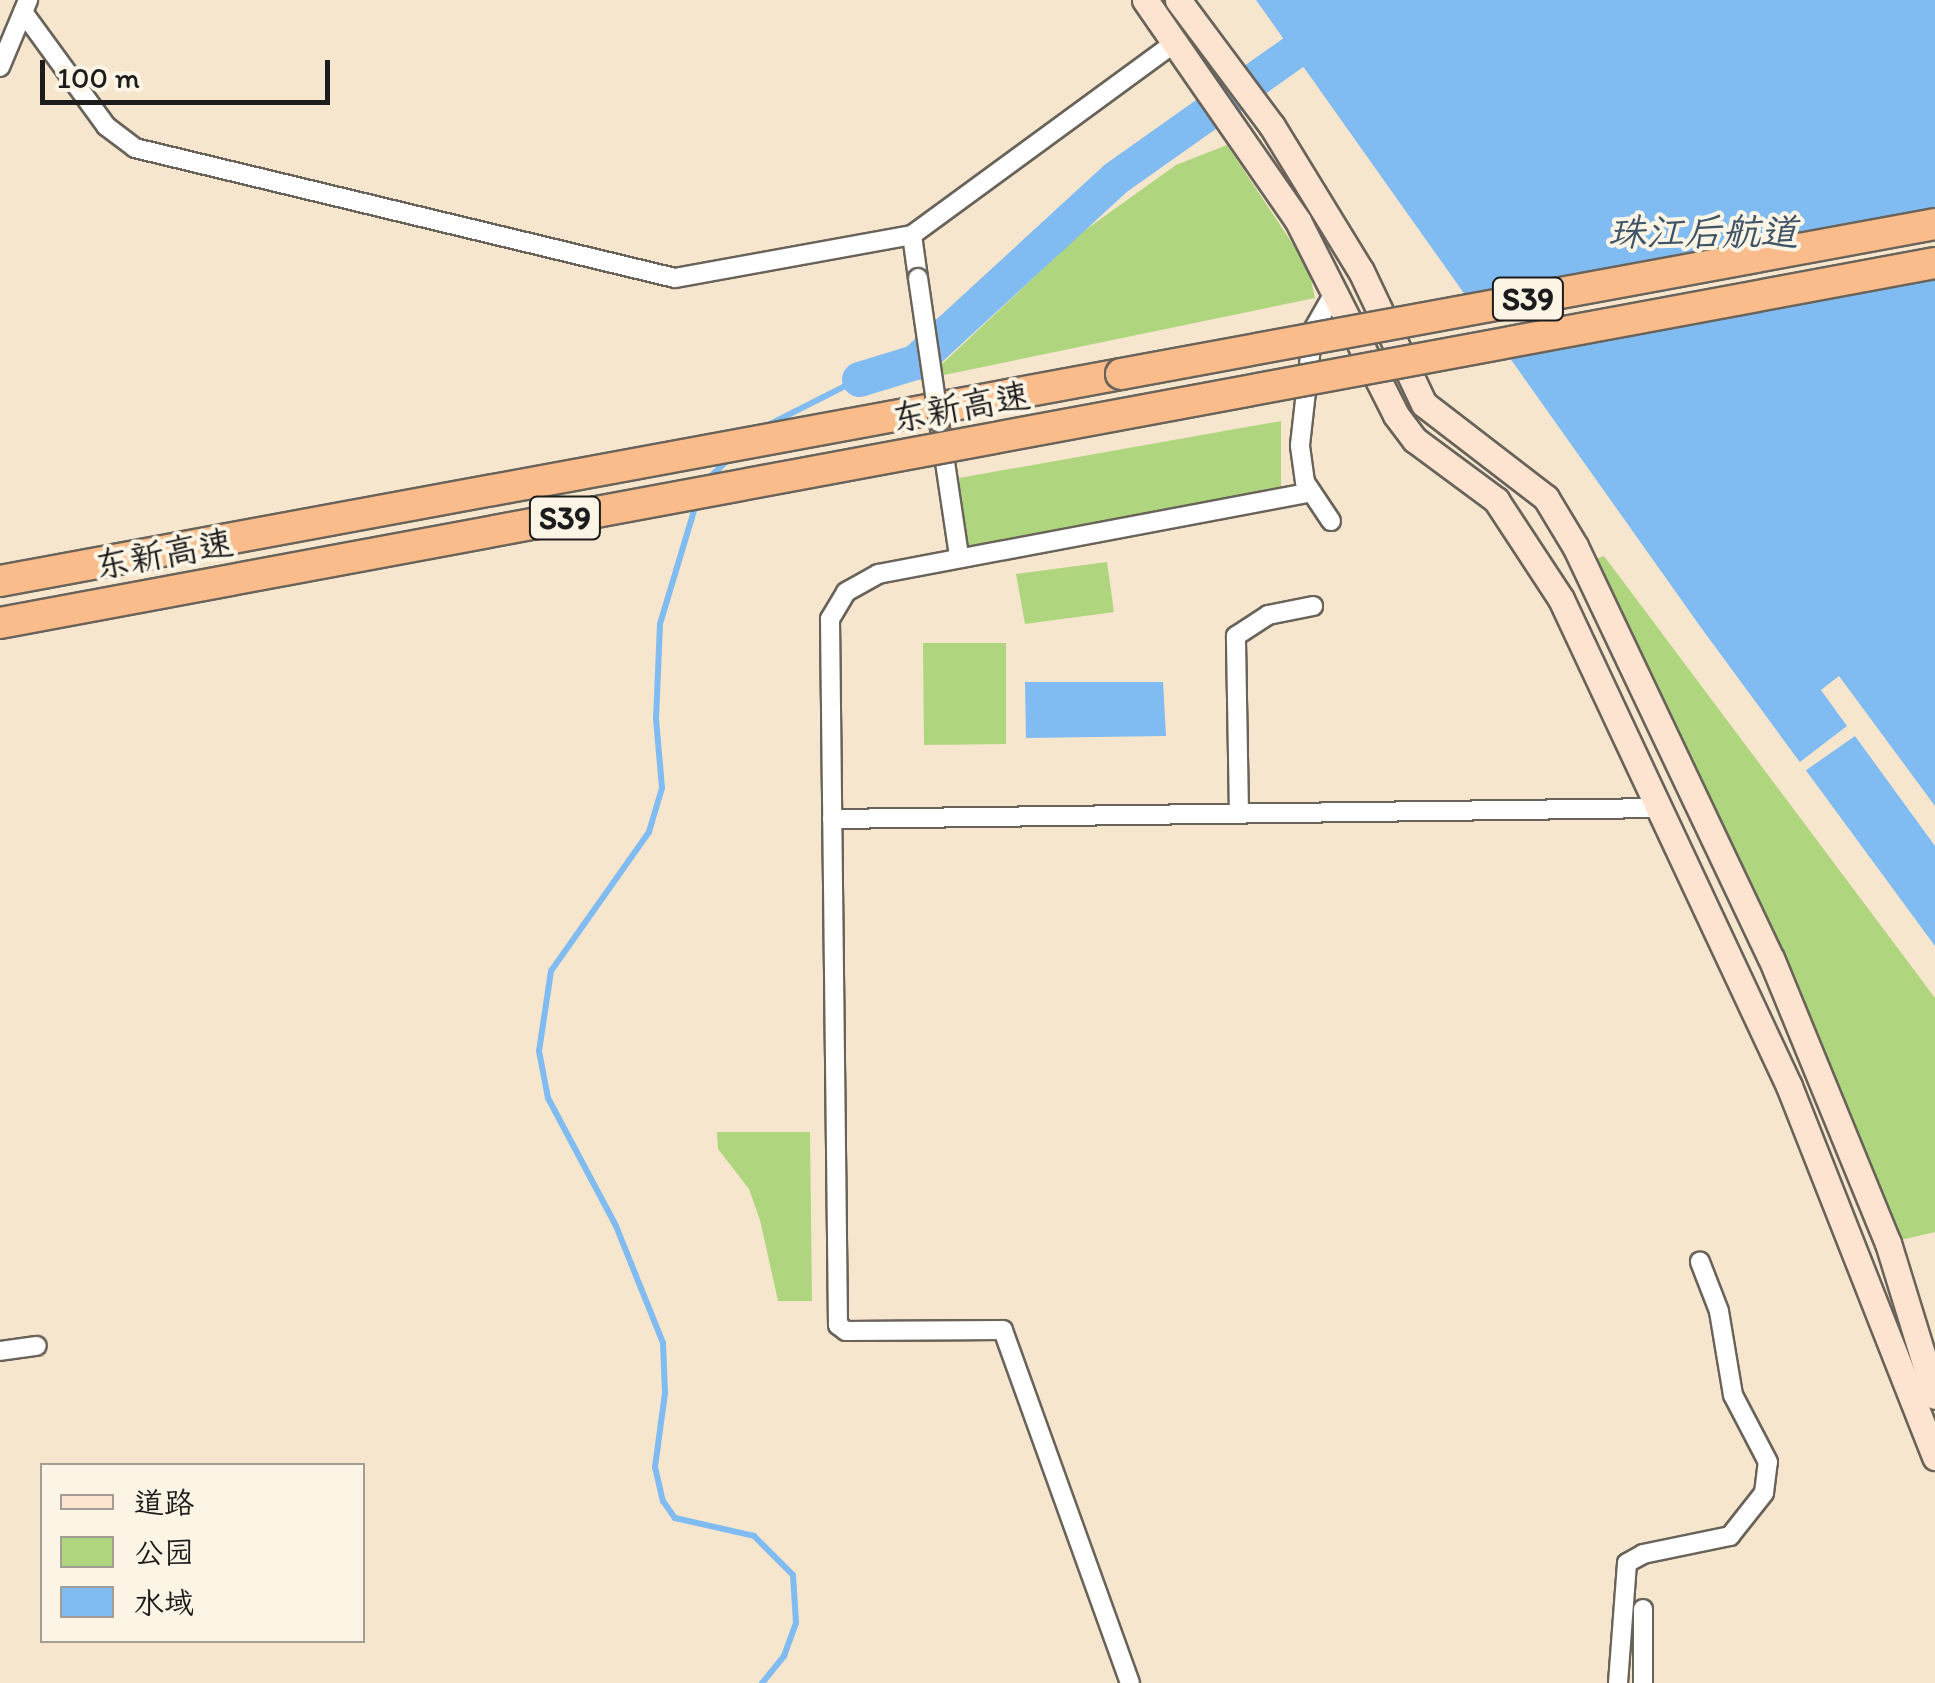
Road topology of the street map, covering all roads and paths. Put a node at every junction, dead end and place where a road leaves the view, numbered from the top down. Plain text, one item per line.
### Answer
1 (1145, 0) edge
2 (1178, 0) edge
3 (26, 6) edge
4 (1177, 41) junction
5 (0, 66) edge
6 (1935, 224) edge
7 (912, 235) junction
8 (1935, 263) edge
9 (1334, 293) junction
10 (1310, 492) junction
11 (1331, 520) dead end
12 (960, 556) junction
13 (0, 581) edge
14 (1313, 606) dead end
15 (0, 623) edge
16 (1660, 808) junction
17 (1239, 814) junction
18 (832, 819) junction
19 (1700, 1262) dead end
20 (37, 1346) dead end
21 (0, 1351) edge
22 (1935, 1396) edge
23 (1935, 1457) edge
24 (1643, 1609) dead end
25 (1130, 1683) edge
26 (1618, 1683) edge
27 (1643, 1683) edge

1 - 4 street
2 - 22 street
3 - 5 street
3 - 7 street
4 - 7 street
4 - 9 street
6 - 13 highway, 东新高速 / S39, bridge
7 - 12 street, bridge
8 - 15 highway, 东新高速 / S39, bridge
9 - 10 street
9 - 16 street
10 - 11 street
10 - 12 street
12 - 18 street
14 - 17 street
16 - 17 street
16 - 23 street
17 - 18 street
18 - 25 street
19 - 26 street
20 - 21 street
24 - 27 street

